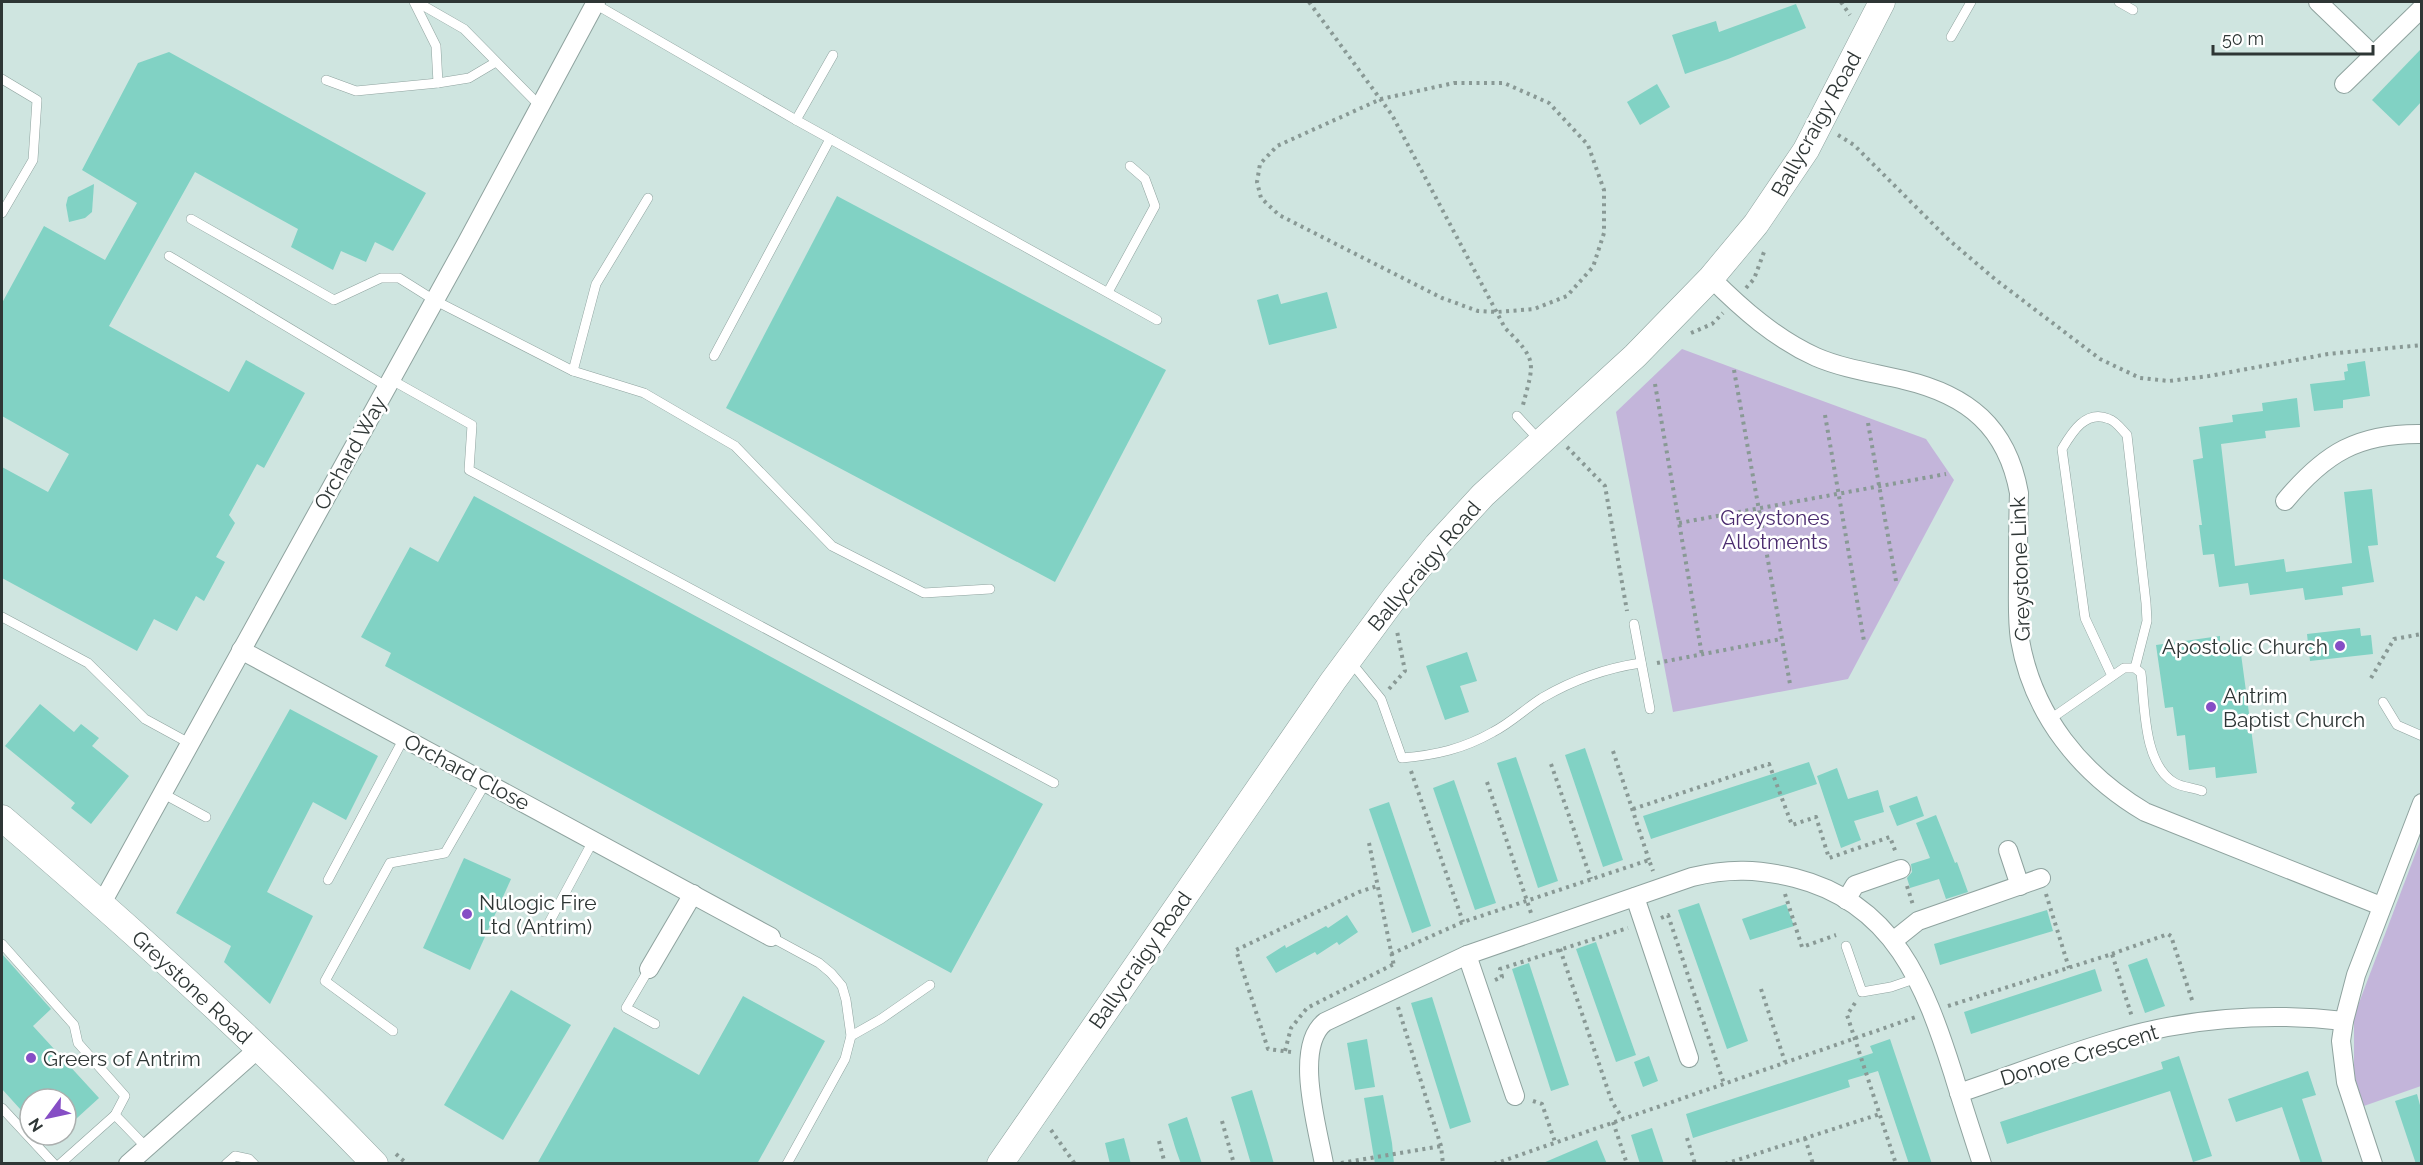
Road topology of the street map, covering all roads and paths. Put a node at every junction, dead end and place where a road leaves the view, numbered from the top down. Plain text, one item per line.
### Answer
1 (416, 2) edge
2 (1309, 2) edge
3 (1882, 2) edge
4 (1971, 2) edge
5 (2119, 2) edge
6 (2318, 2) edge
7 (595, 3) edge
8 (2421, 8) edge
9 (2133, 10) dead end
10 (1952, 37) dead end
11 (832, 55) dead end
12 (2373, 55) junction
13 (496, 62) junction
14 (2, 79) edge
15 (326, 80) dead end
16 (438, 83) junction
17 (2344, 84) dead end
18 (1381, 99) junction
19 (540, 106) junction
20 (795, 120) junction
21 (1840, 127) dead end
22 (1836, 134) junction
23 (830, 139) junction
24 (1831, 143) dead end
25 (1130, 166) dead end
26 (648, 198) dead end
27 (2, 213) edge
28 (192, 219) dead end
29 (1766, 249) dead end
30 (169, 256) dead end
31 (1711, 278) junction
32 (1108, 292) junction
33 (435, 300) junction
34 (1734, 301) junction
35 (1497, 312) junction
36 (1157, 320) dead end
37 (1683, 337) dead end
38 (2421, 346) edge
39 (714, 356) dead end
40 (1734, 370) dead end
41 (573, 371) junction
42 (388, 382) junction
43 (1655, 384) dead end
44 (1825, 415) dead end
45 (1517, 416) joint
46 (1868, 423) dead end
47 (2421, 434) edge
48 (1551, 441) junction
49 (1946, 474) dead end
50 (1880, 486) junction
51 (1839, 494) junction
52 (2285, 501) dead end
53 (1758, 509) junction
54 (1679, 523) junction
55 (1896, 581) dead end
56 (990, 589) dead end
57 (2, 617) edge
58 (1396, 622) dead end
59 (1634, 624) joint
60 (2421, 634) edge
61 (1781, 639) junction
62 (1864, 641) dead end
63 (241, 650) junction
64 (1702, 656) junction
65 (1349, 659) junction
66 (1641, 663) junction
67 (1664, 663) dead end
68 (2135, 668) junction
69 (2112, 676) junction
70 (2371, 678) dead end
71 (1790, 684) dead end
72 (1381, 699) junction
73 (2383, 702) dead end
74 (1650, 709) dead end
75 (2049, 720) junction
76 (2421, 736) edge
77 (404, 738) junction
78 (189, 743) junction
79 (1613, 751) dead end
80 (1402, 758) junction
81 (1551, 764) dead end
82 (486, 782) junction
83 (1487, 782) dead end
84 (1054, 783) dead end
85 (2202, 791) dead end
86 (162, 793) junction
87 (2421, 803) edge
88 (1633, 809) junction
89 (207, 817) dead end
90 (2, 818) edge
91 (594, 841) junction
92 (1369, 843) dead end
93 (2008, 850) dead end
94 (1829, 858) dead end
95 (1649, 860) junction
96 (1901, 869) dead end
97 (1786, 876) junction
98 (2041, 878) joint
99 (1591, 879) junction
100 (328, 880) dead end
101 (1377, 886) junction
102 (2019, 886) junction
103 (1659, 888) junction
104 (693, 894) junction
105 (1635, 897) junction
106 (1527, 900) junction
107 (1846, 900) junction
108 (102, 903) junction
109 (2381, 906) junction
110 (1874, 921) junction
111 (1463, 922) junction
112 (1644, 924) junction
113 (544, 932) dead end
114 (771, 937) joint
115 (1893, 941) junction
116 (2, 944) edge
117 (1846, 945) dead end
118 (1560, 949) junction
119 (2112, 954) junction
120 (1467, 955) junction
121 (2069, 968) junction
122 (649, 969) joint
123 (1917, 978) junction
124 (1478, 985) junction
125 (930, 986) dead end
126 (1393, 989) junction
127 (1761, 989) dead end
128 (1863, 992) junction
129 (1932, 1011) junction
130 (2344, 1021) junction
131 (2200, 1023) junction
132 (655, 1024) dead end
133 (393, 1031) dead end
134 (2138, 1034) junction
135 (851, 1036) junction
136 (1855, 1038) junction
137 (259, 1048) junction
138 (1310, 1054) junction
139 (1689, 1058) dead end
140 (1785, 1062) junction
141 (1724, 1084) junction
142 (1959, 1093) junction
143 (1515, 1096) joint
144 (2, 1108) edge
145 (1880, 1114) junction
146 (115, 1115) junction
147 (1623, 1119) junction
148 (1222, 1121) dead end
149 (1613, 1122) junction
150 (1048, 1125) dead end
151 (1687, 1138) dead end
152 (1805, 1138) junction
153 (1159, 1142) dead end
154 (1555, 1142) junction
155 (1441, 1146) junction
156 (147, 1148) junction
157 (1742, 1161) edge
158 (1505, 1162) edge
159 (129, 1163) edge
160 (54, 1164) edge
161 (60, 1164) edge
162 (226, 1164) edge
163 (254, 1164) edge
164 (375, 1164) edge
165 (787, 1164) edge
166 (1000, 1164) edge
167 (1075, 1164) edge
168 (1165, 1164) edge
169 (1234, 1164) edge
170 (1324, 1164) edge
171 (1340, 1164) edge
172 (1443, 1164) edge
173 (1494, 1164) edge
174 (1627, 1164) edge
175 (1695, 1164) edge
176 (1725, 1164) edge
177 (1814, 1164) edge
178 (1896, 1164) edge
179 (1982, 1164) edge
180 (2373, 1164) edge

1 - 13 lane
1 - 16 lane
2 - 18 path
3 - 31 main road, Ballycraigy Road
4 - 10 lane
5 - 9 lane
6 - 12 street
7 - 19 street, Orchard Way
7 - 20 lane
8 - 12 street
11 - 20 lane
12 - 17 street
13 - 16 lane
13 - 19 lane
14 - 27 lane
15 - 16 lane
18 - 35 path
18 - 35 path
18 - 35 path
19 - 33 street, Orchard Way
20 - 23 lane
21 - 22 path
22 - 24 path
22 - 38 path
23 - 32 lane
23 - 39 lane
25 - 32 lane
26 - 41 lane
28 - 33 lane
29 - 34 path
30 - 42 lane
31 - 34 street, Greystone Link
31 - 48 main road, Ballycraigy Road
32 - 36 lane
33 - 41 lane
33 - 42 street, Orchard Way
34 - 37 path
34 - 75 street, Greystone Link
35 - 45 path
40 - 53 path
41 - 56 lane
42 - 63 street, Orchard Way
42 - 84 lane
43 - 54 path
44 - 51 path
45 - 48 lane
46 - 50 path
47 - 52 street
48 - 59 path
48 - 65 main road, Ballycraigy Road
49 - 50 path
50 - 51 path
50 - 55 path
51 - 53 path
51 - 62 path
53 - 54 path
53 - 61 path
54 - 64 path
57 - 78 lane
58 - 72 path
59 - 66 lane
60 - 70 path
61 - 64 path
61 - 71 path
63 - 77 street, Orchard Close
63 - 78 street, Orchard Way
64 - 67 path
65 - 72 lane
65 - 166 main road, Ballycraigy Road
66 - 74 lane
66 - 80 lane
68 - 69 lane
68 - 69 lane
68 - 85 lane
69 - 75 lane
72 - 80 lane
73 - 76 lane
75 - 109 street, Greystone Link
77 - 82 street, Orchard Close
77 - 100 lane
78 - 86 street, Orchard Way
79 - 88 path
80 - 111 path
81 - 99 path
82 - 91 street, Orchard Close
82 - 133 lane
83 - 106 path
86 - 89 lane
86 - 108 street, Orchard Way
87 - 109 street
88 - 94 path
88 - 95 path
90 - 108 main road, Greystone Road
91 - 104 street, Orchard Close
91 - 113 lane
92 - 101 path
93 - 102 street
95 - 99 path
95 - 103 path
96 - 107 street
97 - 103 street
97 - 107 street
97 - 110 path
98 - 102 street
98 - 121 path
99 - 106 path
101 - 111 path
101 - 138 path
102 - 115 street
103 - 105 street
104 - 114 street, Orchard Close
104 - 122 street
105 - 112 street
105 - 120 street
106 - 111 path
107 - 110 street
108 - 137 main road, Greystone Road
109 - 130 street
110 - 115 street
112 - 118 path
112 - 139 street
112 - 141 path
114 - 135 lane
115 - 123 street
116 - 146 lane
117 - 128 lane
118 - 124 path
118 - 147 path
119 - 121 path
119 - 131 path
119 - 134 path
120 - 124 street
120 - 126 street
121 - 129 path
122 - 132 lane
123 - 128 lane
123 - 129 street
124 - 143 street
125 - 135 lane
126 - 138 street
126 - 155 path
127 - 140 path
128 - 136 path
129 - 136 path
129 - 142 street
130 - 131 street, Donore Crescent
130 - 180 street
131 - 134 street, Donore Crescent
134 - 142 street, Donore Crescent
135 - 165 lane
136 - 140 path
136 - 145 path
137 - 156 street
137 - 164 main road, Greystone Road
138 - 170 street
140 - 141 path
141 - 147 path
142 - 179 street
143 - 154 path
144 - 160 lane
145 - 152 path
145 - 178 path
146 - 156 lane
146 - 161 lane
147 - 149 path
148 - 169 path
149 - 154 path
149 - 174 path
150 - 167 path
151 - 175 path
152 - 157 path
152 - 177 path
153 - 168 path
154 - 158 path
155 - 171 path
155 - 172 path
156 - 159 street
157 - 176 path
158 - 173 path
162 - 163 lane

